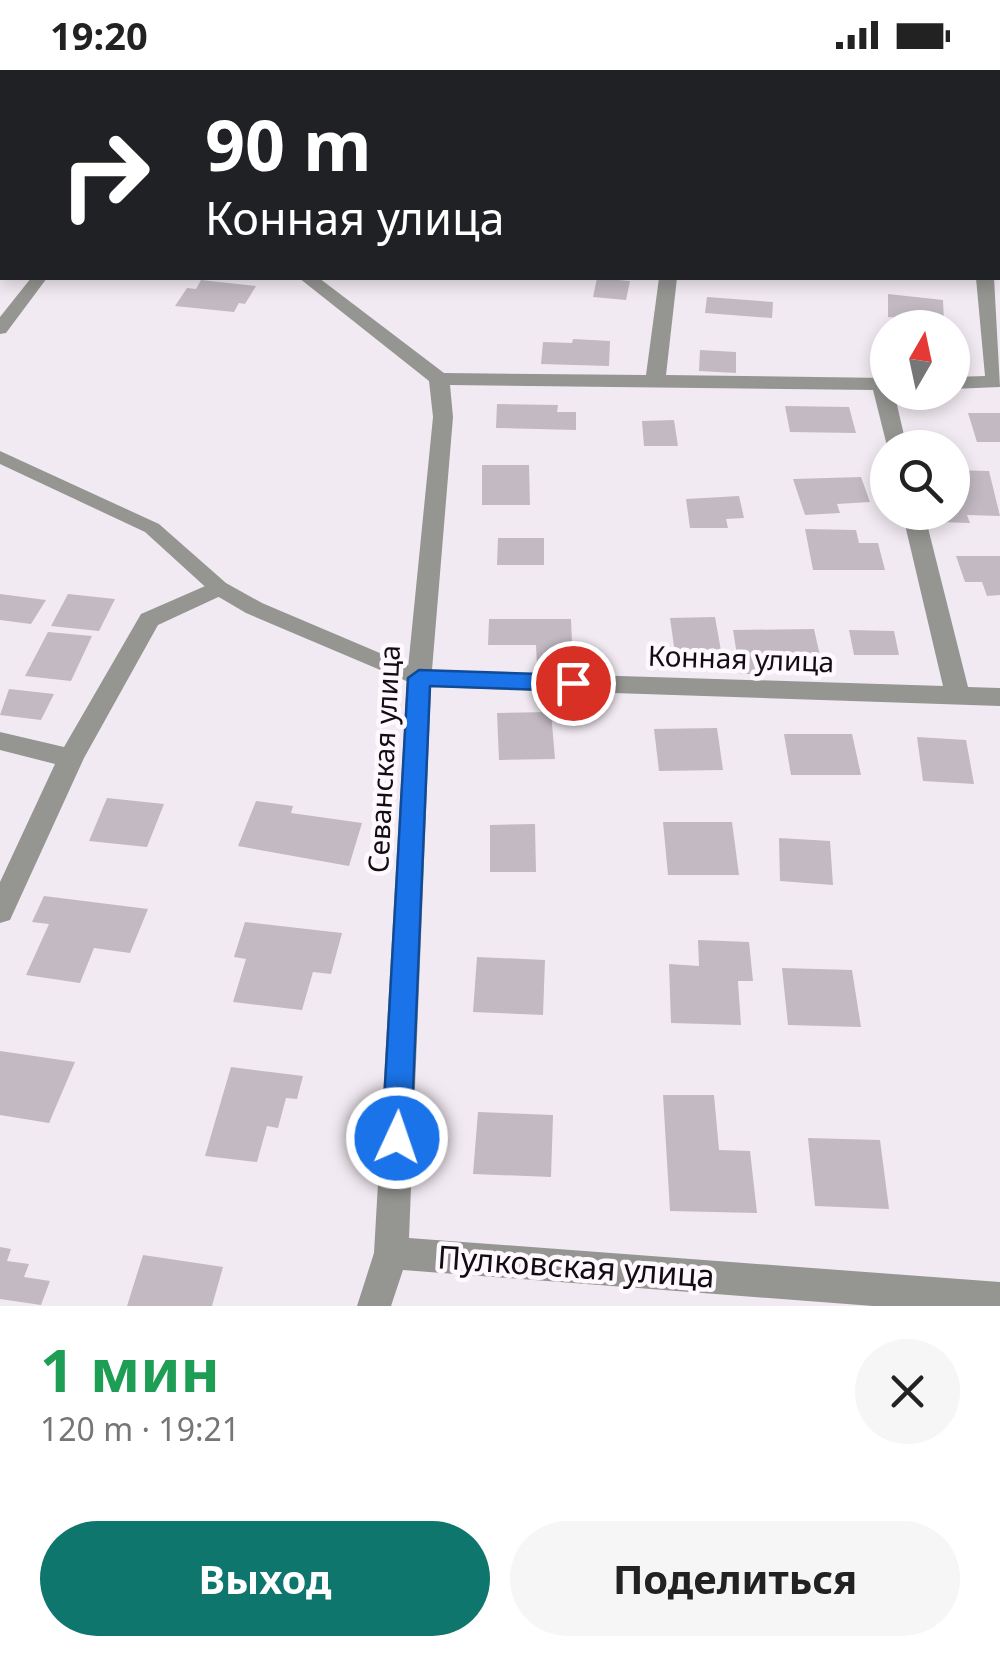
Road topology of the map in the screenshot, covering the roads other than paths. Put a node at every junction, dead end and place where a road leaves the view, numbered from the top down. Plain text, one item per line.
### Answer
1 (37, 280) edge
2 (315, 280) edge
3 (668, 280) edge
4 (985, 280) edge
5 (342, 288) edge
6 (0, 329) edge
7 (438, 380) junction
8 (655, 380) junction
9 (970, 382) edge
10 (998, 382) edge
11 (870, 384) edge
12 (0, 457) edge
13 (917, 530) edge
14 (218, 588) junction
15 (419, 678) junction
16 (958, 696) junction
17 (1000, 697) edge
18 (0, 742) edge
19 (71, 758) junction
20 (0, 912) edge
21 (391, 1253) junction
22 (1000, 1299) edge
23 (374, 1306) edge

1 - 6 lane
2 - 5 street
3 - 8 street
4 - 10 street
5 - 7 street
7 - 8 street
7 - 15 street, Севанская улица
8 - 11 street
9 - 10 street
12 - 14 lane
13 - 16 street
14 - 15 lane
14 - 19 street
15 - 16 street, Конная улица
15 - 21 street, Севанская улица
16 - 17 street, Конная улица
18 - 19 street
19 - 20 street
21 - 22 street, Пулковская улица
21 - 23 street, Севанская улица

